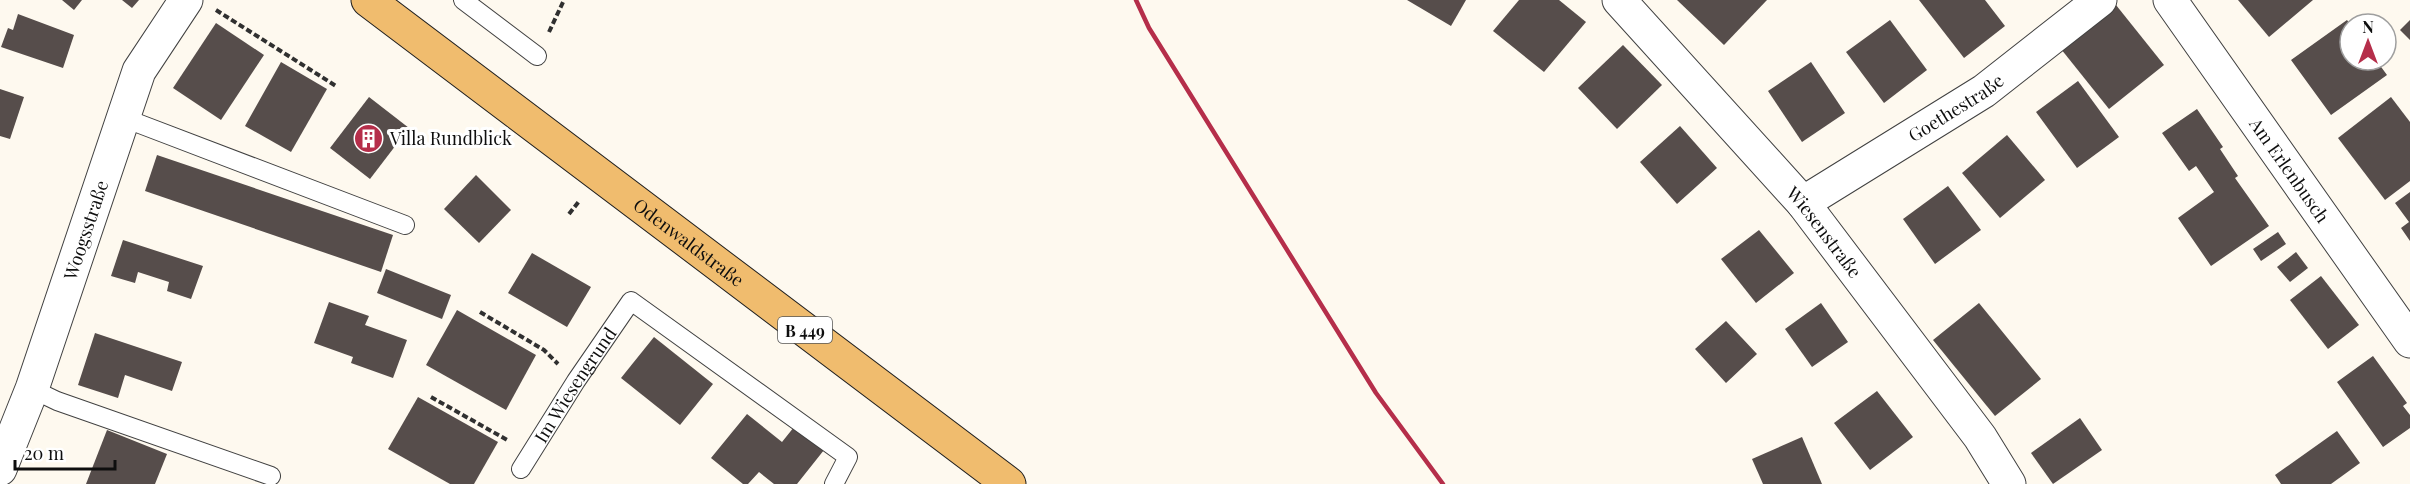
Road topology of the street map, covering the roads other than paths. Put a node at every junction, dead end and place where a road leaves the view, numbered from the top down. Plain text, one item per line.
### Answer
1 (369, 0) edge
2 (463, 0) edge
3 (1618, 0) edge
4 (2100, 0) edge
5 (2170, 0) edge
6 (198, 3) edge
7 (537, 56) road end
8 (124, 118) junction
9 (1803, 202) junction
10 (405, 225) dead end
11 (2410, 341) edge
12 (32, 389) junction
13 (0, 469) edge
14 (521, 469) dead end
15 (271, 476) dead end
16 (834, 484) edge
17 (1009, 484) edge
18 (2009, 484) edge

1 - 17 main road, Odenwaldstraße / B 449
2 - 7 lane
3 - 9 street, Wiesenstraße
4 - 9 street, Goethestraße
5 - 11 street, Am Erlenbusch
6 - 8 street, Woogsstraße
8 - 10 lane
8 - 12 street, Woogsstraße
9 - 18 street, Wiesenstraße
12 - 13 street, Woogsstraße
12 - 15 lane
14 - 16 lane, Im Wiesengrund

